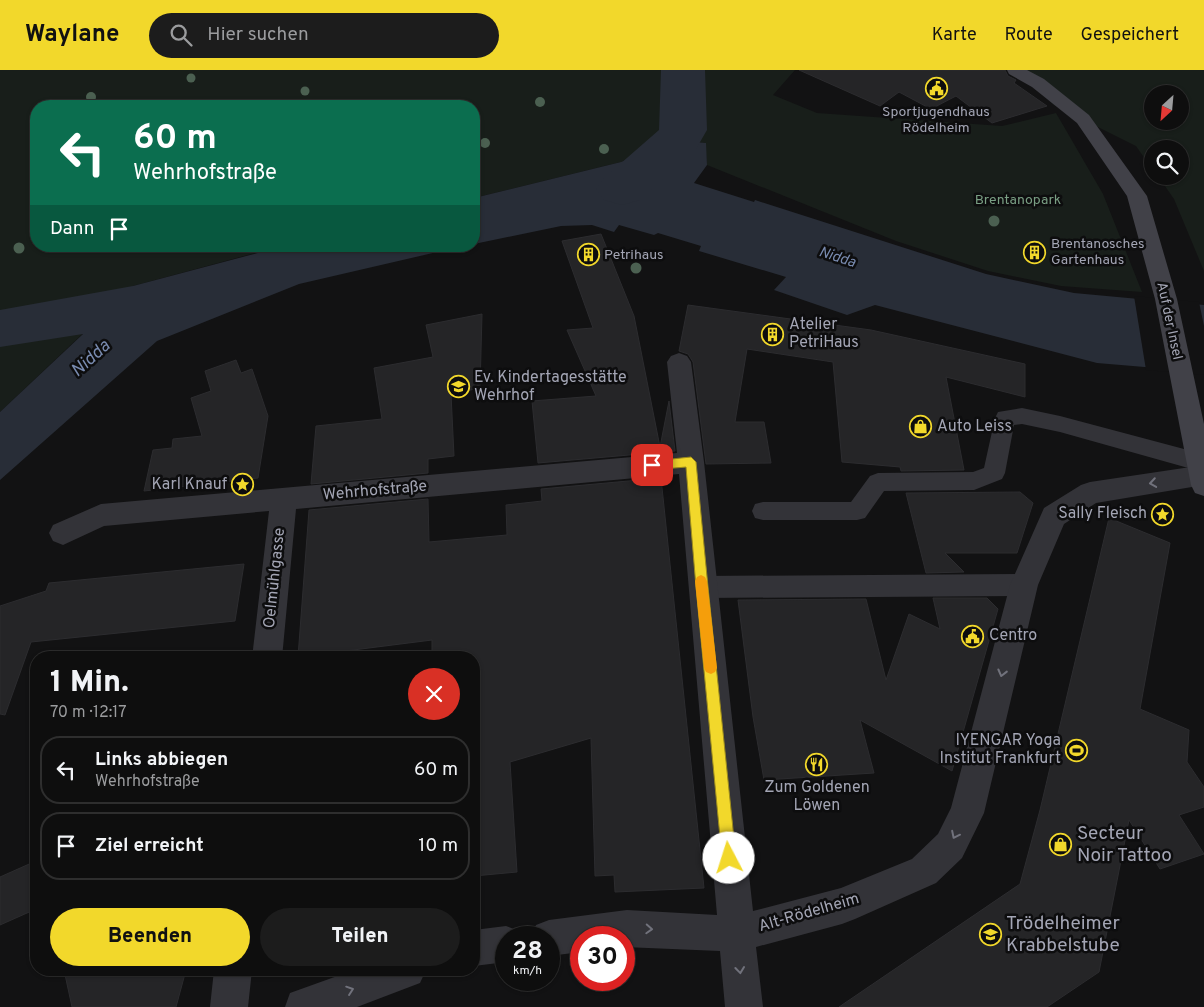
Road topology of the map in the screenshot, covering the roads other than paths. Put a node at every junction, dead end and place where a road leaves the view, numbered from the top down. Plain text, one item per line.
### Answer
1 (1014, 70) edge
2 (679, 362) dead end
3 (691, 462) junction
4 (1201, 474) edge
5 (284, 499) junction
6 (763, 510) dead end
7 (63, 533) dead end
8 (1024, 585) junction
9 (702, 587) junction
10 (268, 651) edge
11 (736, 934) junction
12 (560, 937) edge
13 (495, 945) edge
14 (480, 947) edge
15 (232, 976) edge
16 (390, 976) edge
17 (229, 1007) edge
18 (304, 1007) edge
19 (744, 1007) edge

1 - 4 main road, Auf der Insel
2 - 3 street
3 - 5 street, Wehrhofstraße
3 - 9 street
4 - 6 lane
4 -> 8 street, Alt-Rödelheim
5 - 7 street, Wehrhofstraße
5 - 10 street, Oelmühlgasse
8 - 9 lane
8 -> 11 street, Alt-Rödelheim
9 - 11 street
12 -> 11 street
11 -> 19 street, Alt-Rödelheim
13 - 14 street
15 - 17 street
18 -> 16 street

